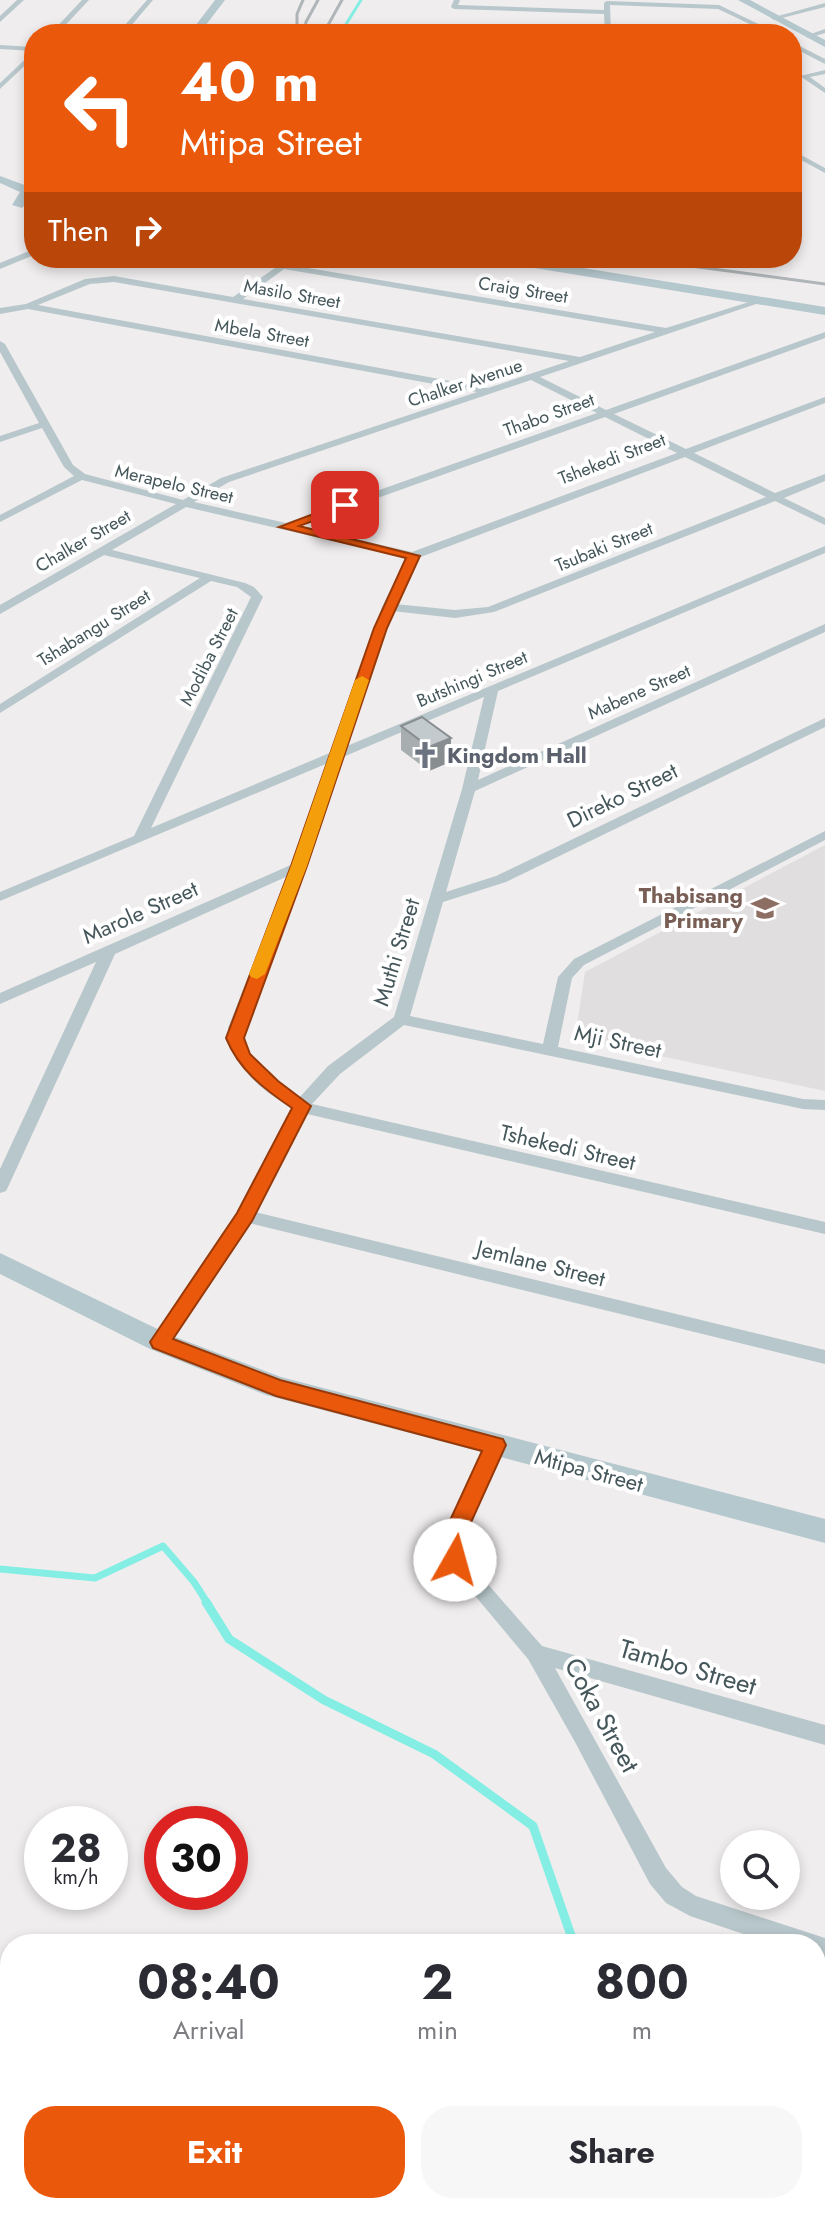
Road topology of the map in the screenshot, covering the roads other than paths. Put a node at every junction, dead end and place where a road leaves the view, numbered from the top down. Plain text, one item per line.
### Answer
1 (21, 0) edge
2 (86, 0) edge
3 (150, 0) edge
4 (220, 0) edge
5 (457, 0) edge
6 (505, 0) edge
7 (743, 0) edge
8 (607, 2) edge
9 (825, 5) edge
10 (501, 9) junction
11 (606, 12) junction
12 (774, 18) junction
13 (0, 20) edge
14 (63, 24) edge
15 (129, 24) edge
16 (202, 24) edge
17 (607, 24) edge
18 (751, 24) edge
19 (785, 24) edge
20 (825, 31) edge
21 (802, 33) edge
22 (808, 36) junction
23 (825, 44) edge
24 (0, 47) edge
25 (802, 49) edge
26 (24, 50) edge
27 (24, 62) edge
28 (825, 62) edge
29 (825, 72) edge
30 (0, 87) edge
31 (824, 89) edge
32 (802, 158) edge
33 (825, 171) edge
34 (1, 179) edge
35 (24, 181) edge
36 (24, 189) edge
37 (24, 256) edge
38 (0, 266) edge
39 (280, 268) edge
40 (295, 268) edge
41 (559, 268) edge
42 (235, 300) junction
43 (759, 300) junction
44 (28, 306) junction
45 (0, 311) edge
46 (825, 311) edge
47 (666, 332) junction
48 (825, 335) edge
49 (0, 344) edge
50 (582, 360) junction
51 (532, 377) junction
52 (490, 392) junction
53 (825, 400) edge
54 (603, 412) junction
55 (45, 424) junction
56 (0, 439) edge
57 (685, 453) junction
58 (81, 476) junction
59 (825, 477) edge
60 (773, 496) junction
61 (184, 503) junction
62 (0, 519) edge
63 (825, 522) edge
64 (286, 527) junction
65 (825, 549) edge
66 (102, 551) junction
67 (413, 556) junction
68 (208, 578) junction
69 (388, 607) junction
70 (0, 610) edge
71 (825, 628) edge
72 (492, 690) junction
73 (0, 709) edge
74 (825, 722) edge
75 (336, 757) junction
76 (469, 789) junction
77 (825, 835) edge
78 (140, 837) junction
79 (299, 866) junction
80 (0, 897) edge
81 (435, 900) junction
82 (109, 950) junction
83 (0, 999) edge
84 (401, 1019) junction
85 (550, 1049) junction
86 (825, 1105) edge
87 (302, 1106) junction
88 (0, 1187) edge
89 (245, 1216) junction
90 (825, 1228) edge
91 (0, 1263) edge
92 (160, 1342) junction
93 (825, 1357) edge
94 (495, 1445) junction
95 (825, 1531) edge
96 (535, 1653) junction
97 (825, 1735) edge
98 (774, 1934) edge

1 - 13 street
2 - 14 street
3 - 15 street
4 - 16 street
5 - 10 street
6 - 10 street
7 - 12 street
8 - 11 street
8 - 18 street
9 - 12 street
10 - 11 street
11 - 17 street
12 - 19 street
20 - 22 street
21 - 22 street
22 - 23 street
24 - 26 street
25 - 28 street
27 - 30 street
29 - 31 street
32 - 33 street
34 - 35 street
34 - 36 street
37 - 38 street
39 - 42 street
40 - 47 street, Craig Street
41 - 43 street
42 - 44 street, Masilo Street
42 - 50 street, Masilo Street
43 - 46 street
43 - 47 street, Chalker Avenue
44 - 45 street, Masilo Street
44 - 52 street, Mbela Street
47 - 50 street, Chalker Avenue
48 - 54 street, Thabo Street
49 - 55 street, Merapelo Street
50 - 51 street, Chalker Avenue
51 - 52 street, Chalker Avenue
51 - 54 street
52 - 61 street, Chalker Avenue
53 - 57 street, Tshekedi Street
54 - 57 street
54 - 64 street, Thabo Street
55 - 56 street
55 - 58 street, Merapelo Street
57 - 60 street
57 - 67 street, Tshekedi Street
58 - 61 street, Merapelo Street
58 - 62 street
59 - 60 street, Tsubaki Street
60 - 63 street
60 - 69 street, Tsubaki Street
61 - 64 street, Merapelo Street
61 - 66 street, Chalker Street
64 - 67 street, Merapelo Street
65 - 72 street, Butshingi Street
66 - 68 street, Modiba Street
66 - 70 street, Chalker Street
67 - 69 street, Tshekedi Street
68 - 73 street, Tshabangu Street
68 - 78 street, Modiba Street
69 - 75 street, Tshekedi Street
71 - 76 street, Mabene Street
72 - 75 street, Butshingi Street
72 - 76 street, Muthi Street
74 - 81 street, Direko Street
75 - 78 street, Butshingi Street
75 - 79 street, Tshekedi Street
76 - 81 street, Muthi Street
77 - 85 street
78 - 80 street, Butshingi Street
79 - 82 street, Marole Street
79 - 87 street, Tshekedi Street
81 - 84 street, Muthi Street
82 - 83 street, Marole Street
82 - 88 street
84 - 85 street, Mji Street
84 - 87 street, Muthi Street
85 - 86 street, Mji Street
87 - 89 street, Muthi Street
87 - 90 street, Tshekedi Street
89 - 92 street, Muthi Street
89 - 93 street, Jemlane Street
91 - 92 street, Mtipa Street
92 - 94 street, Mtipa Street
94 - 95 street, Mtipa Street
94 - 96 street, Coka Street
96 - 97 street, Tambo Street
96 - 98 street, Coka Street

